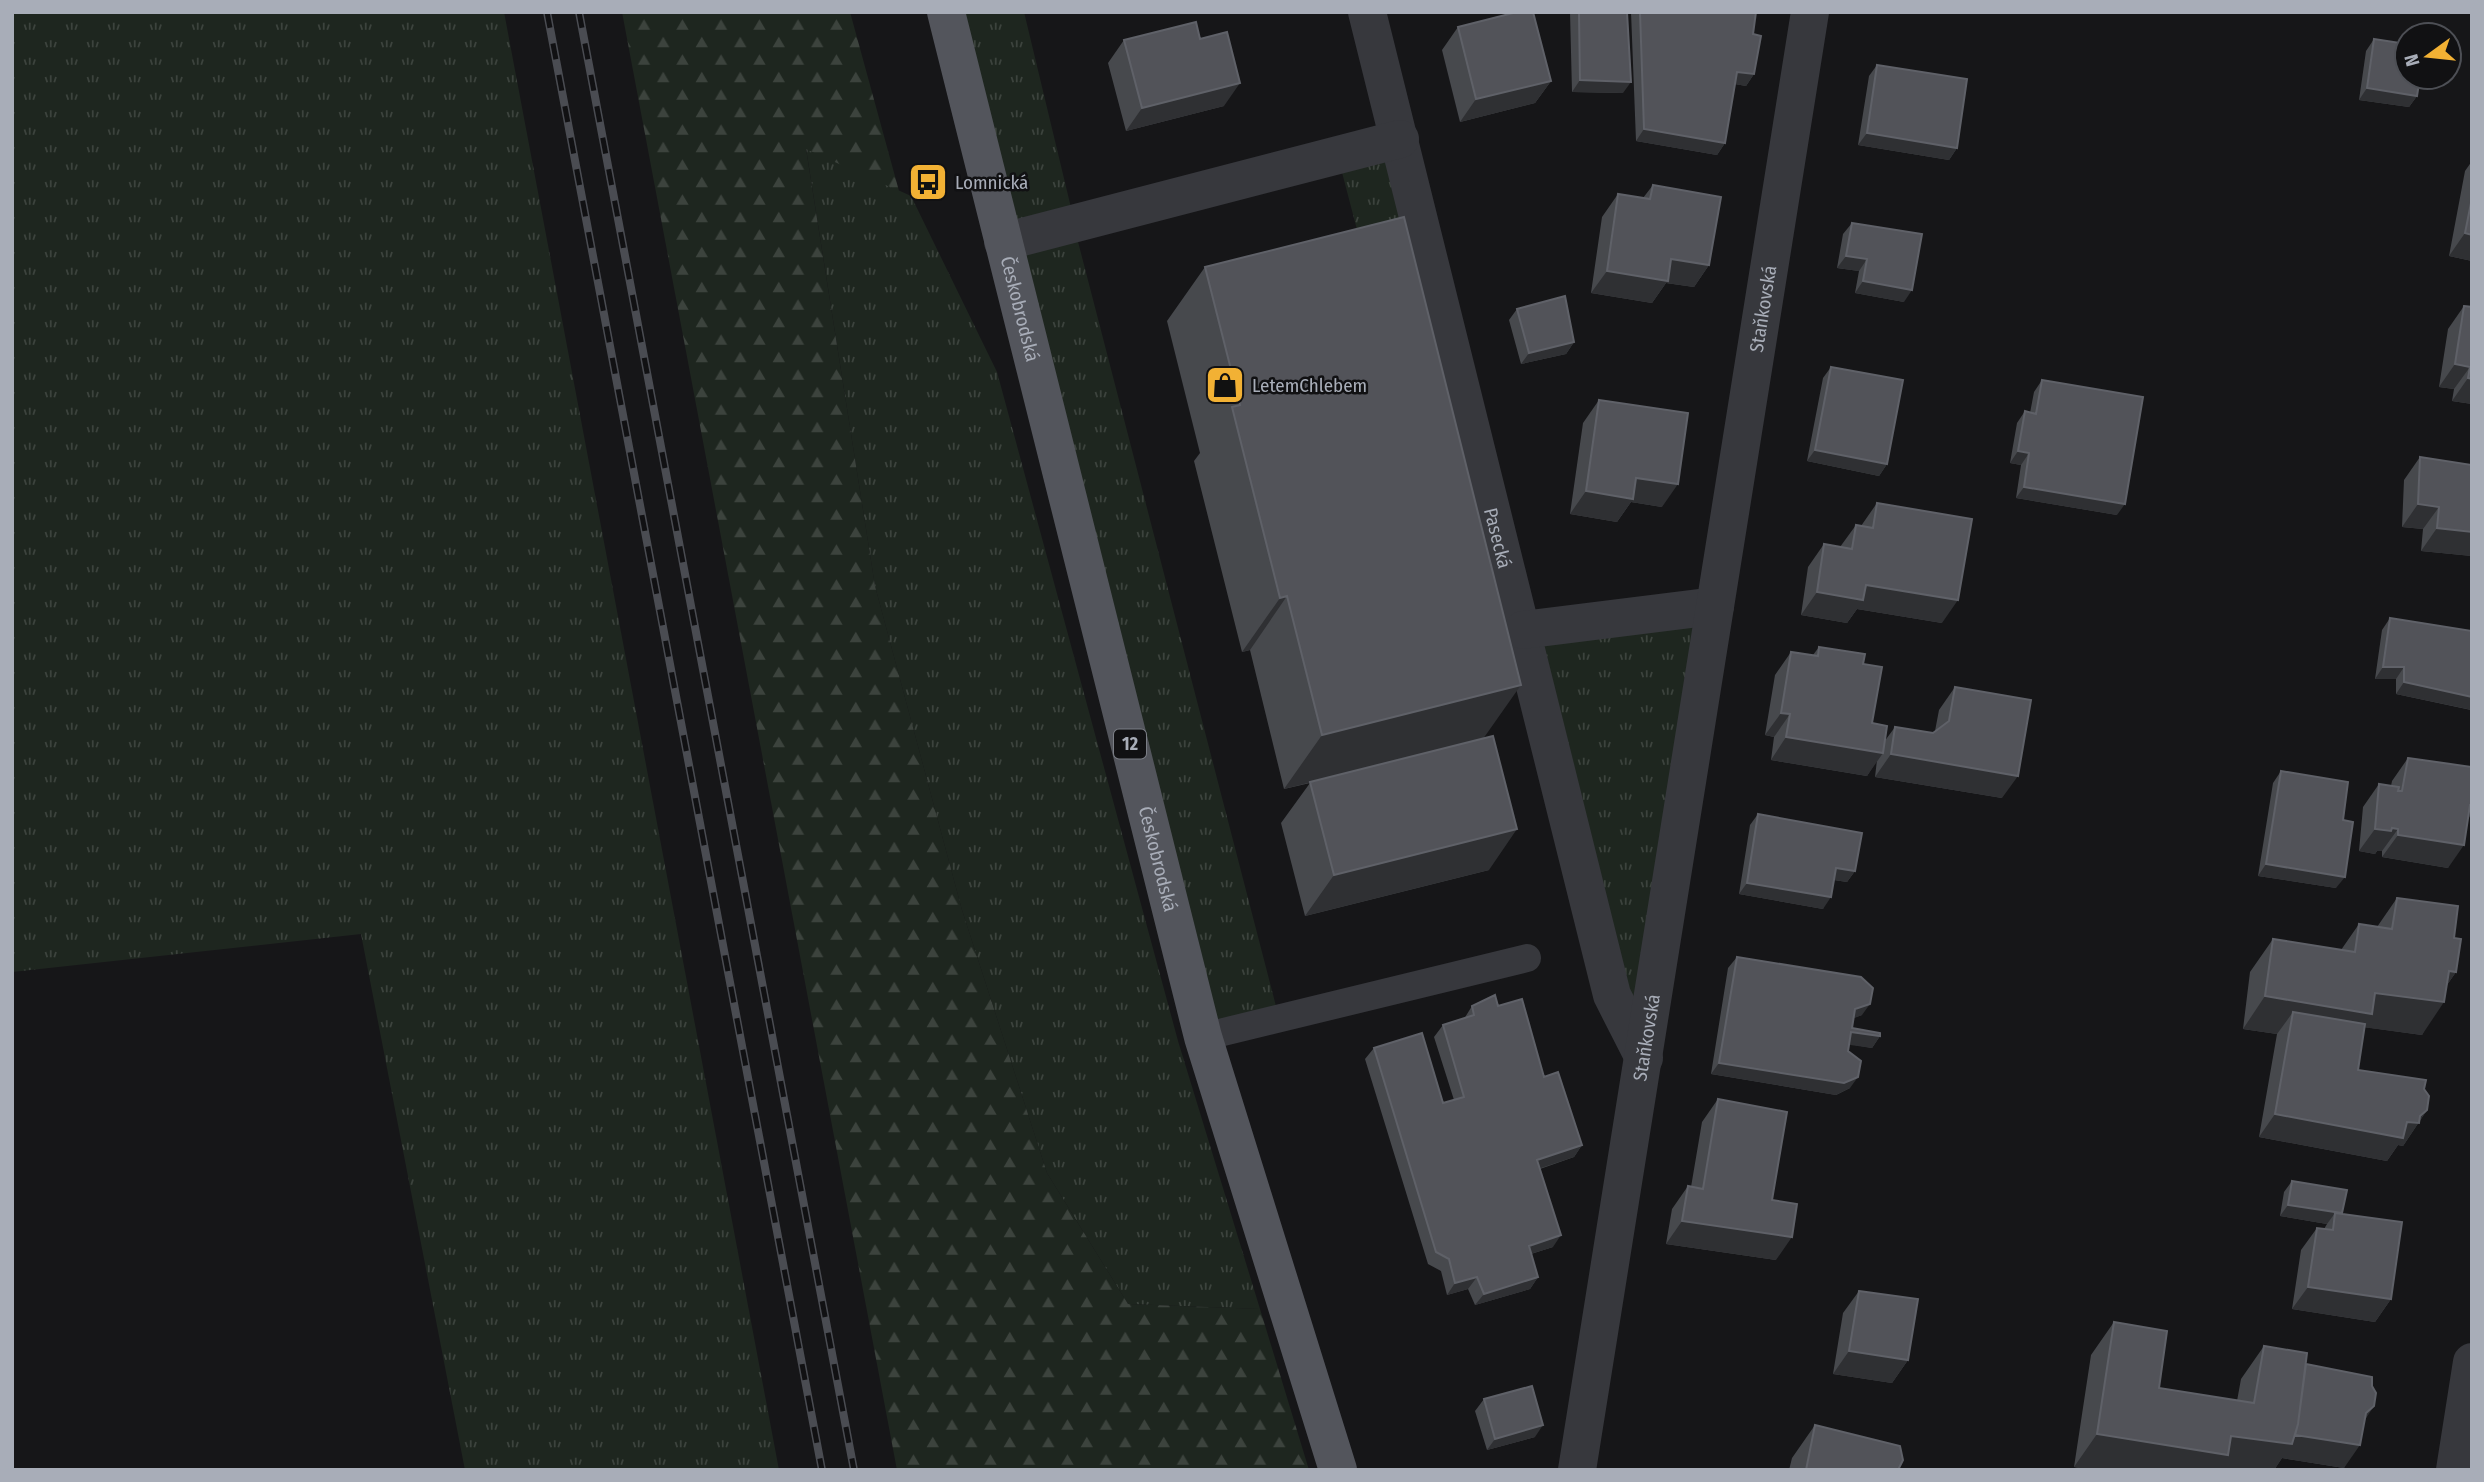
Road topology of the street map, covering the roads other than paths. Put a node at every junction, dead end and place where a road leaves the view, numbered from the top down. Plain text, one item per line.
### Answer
1 (946, 12) edge
2 (1367, 12) edge
3 (1810, 12) edge
4 (1399, 139) junction
5 (1422, 231) junction
6 (1385, 240) edge
7 (1003, 242) junction
8 (1715, 607) junction
9 (1523, 630) junction
10 (1527, 958) dead end
11 (1203, 1037) junction
12 (1644, 1058) junction
13 (2472, 1362) edge
14 (1338, 1470) edge
15 (1577, 1470) edge
16 (2455, 1470) edge

1 - 7 main road, Českobrodská / 12
2 - 4 street, Pasecká
3 - 8 street, Staňkovská
4 - 5 street, Pasecká
4 - 7 street, Českobrodská
5 - 6 street
5 - 9 street, Pasecká
7 - 11 main road, Českobrodská / 12
8 - 9 street
8 - 12 street, Staňkovská
9 - 12 street, Pasecká
10 - 11 lane
11 - 14 main road, Českobrodská / 12
12 - 15 street, Staňkovská
13 - 16 street

